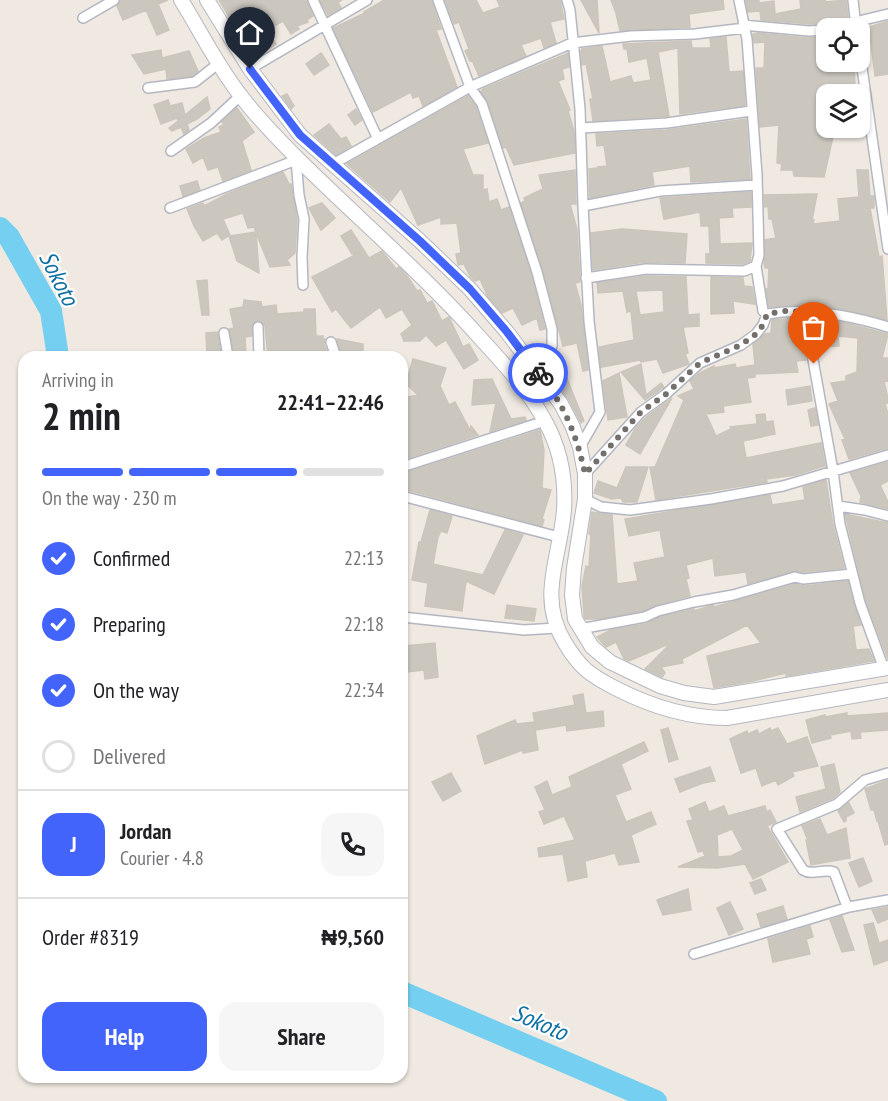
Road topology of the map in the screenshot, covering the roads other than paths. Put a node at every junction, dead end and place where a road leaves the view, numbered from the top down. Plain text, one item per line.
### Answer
1 (114, 0) edge
2 (182, 0) edge
3 (207, 0) edge
4 (313, 0) edge
5 (367, 0) edge
6 (438, 0) edge
7 (567, 0) edge
8 (739, 0) edge
9 (853, 0) edge
10 (888, 14) edge
11 (83, 18) dead end
12 (855, 18) edge
13 (870, 21) edge
14 (324, 25) junction
15 (744, 26) junction
16 (816, 31) edge
17 (572, 43) junction
18 (219, 63) junction
19 (250, 69) junction
20 (863, 72) edge
21 (470, 87) junction
22 (148, 88) dead end
23 (240, 96) junction
24 (751, 111) junction
25 (581, 128) junction
26 (378, 139) junction
27 (171, 151) dead end
28 (297, 160) junction
29 (333, 164) junction
30 (757, 185) junction
31 (583, 206) junction
32 (170, 208) dead end
33 (888, 247) edge
34 (756, 266) junction
35 (586, 278) junction
36 (303, 285) dead end
37 (808, 312) junction
38 (767, 314) junction
39 (258, 327) dead end
40 (888, 327) edge
41 (224, 333) dead end
42 (331, 342) dead end
43 (227, 351) edge
44 (259, 351) edge
45 (334, 351) edge
46 (527, 360) junction
47 (545, 421) junction
48 (580, 447) junction
49 (888, 455) edge
50 (408, 465) edge
51 (833, 471) junction
52 (585, 474) junction
53 (408, 498) edge
54 (585, 499) junction
55 (838, 506) junction
56 (888, 516) edge
57 (559, 537) junction
58 (852, 574) junction
59 (408, 618) edge
60 (556, 628) junction
61 (580, 629) junction
62 (592, 647) junction
63 (573, 657) junction
64 (886, 669) edge
65 (888, 690) edge
66 (888, 773) edge
67 (888, 900) edge
68 (849, 907) junction
69 (694, 954) dead end

1 - 11 street
2 - 18 street
3 - 19 street
4 - 14 street
5 - 14 street
6 - 21 street
7 - 17 street
8 - 15 street
9 - 12 street
10 - 13 street
14 - 19 street
14 - 26 street
15 - 16 street
15 - 17 street
15 - 24 street
17 - 21 street
17 - 25 street
18 - 22 street
18 - 23 street
19 - 29 street
20 - 33 street
21 - 26 street
21 - 46 street
23 - 27 street
23 - 28 street
24 - 25 street
24 - 30 street
25 - 31 street
26 - 29 street
28 - 32 street
28 - 36 street
28 - 47 street
29 - 46 street
30 - 31 street
30 - 34 street
31 - 35 street
34 - 35 street
34 - 38 street
35 - 48 street
37 - 38 street
37 - 40 street
37 - 51 street
38 - 52 street
39 - 44 street
41 - 43 street
42 - 45 street
46 - 48 street
47 - 50 street
47 - 57 street
48 - 52 street
49 - 51 street
51 - 54 street
51 - 55 street
52 - 54 street
53 - 57 street
54 - 61 street
55 - 56 street
55 - 58 street
57 - 60 street
58 - 61 street
58 - 64 street
59 - 60 street
60 - 63 street
61 - 62 street
62 - 63 street
62 - 64 street
63 - 65 street
66 - 68 street
67 - 68 street
68 - 69 street

